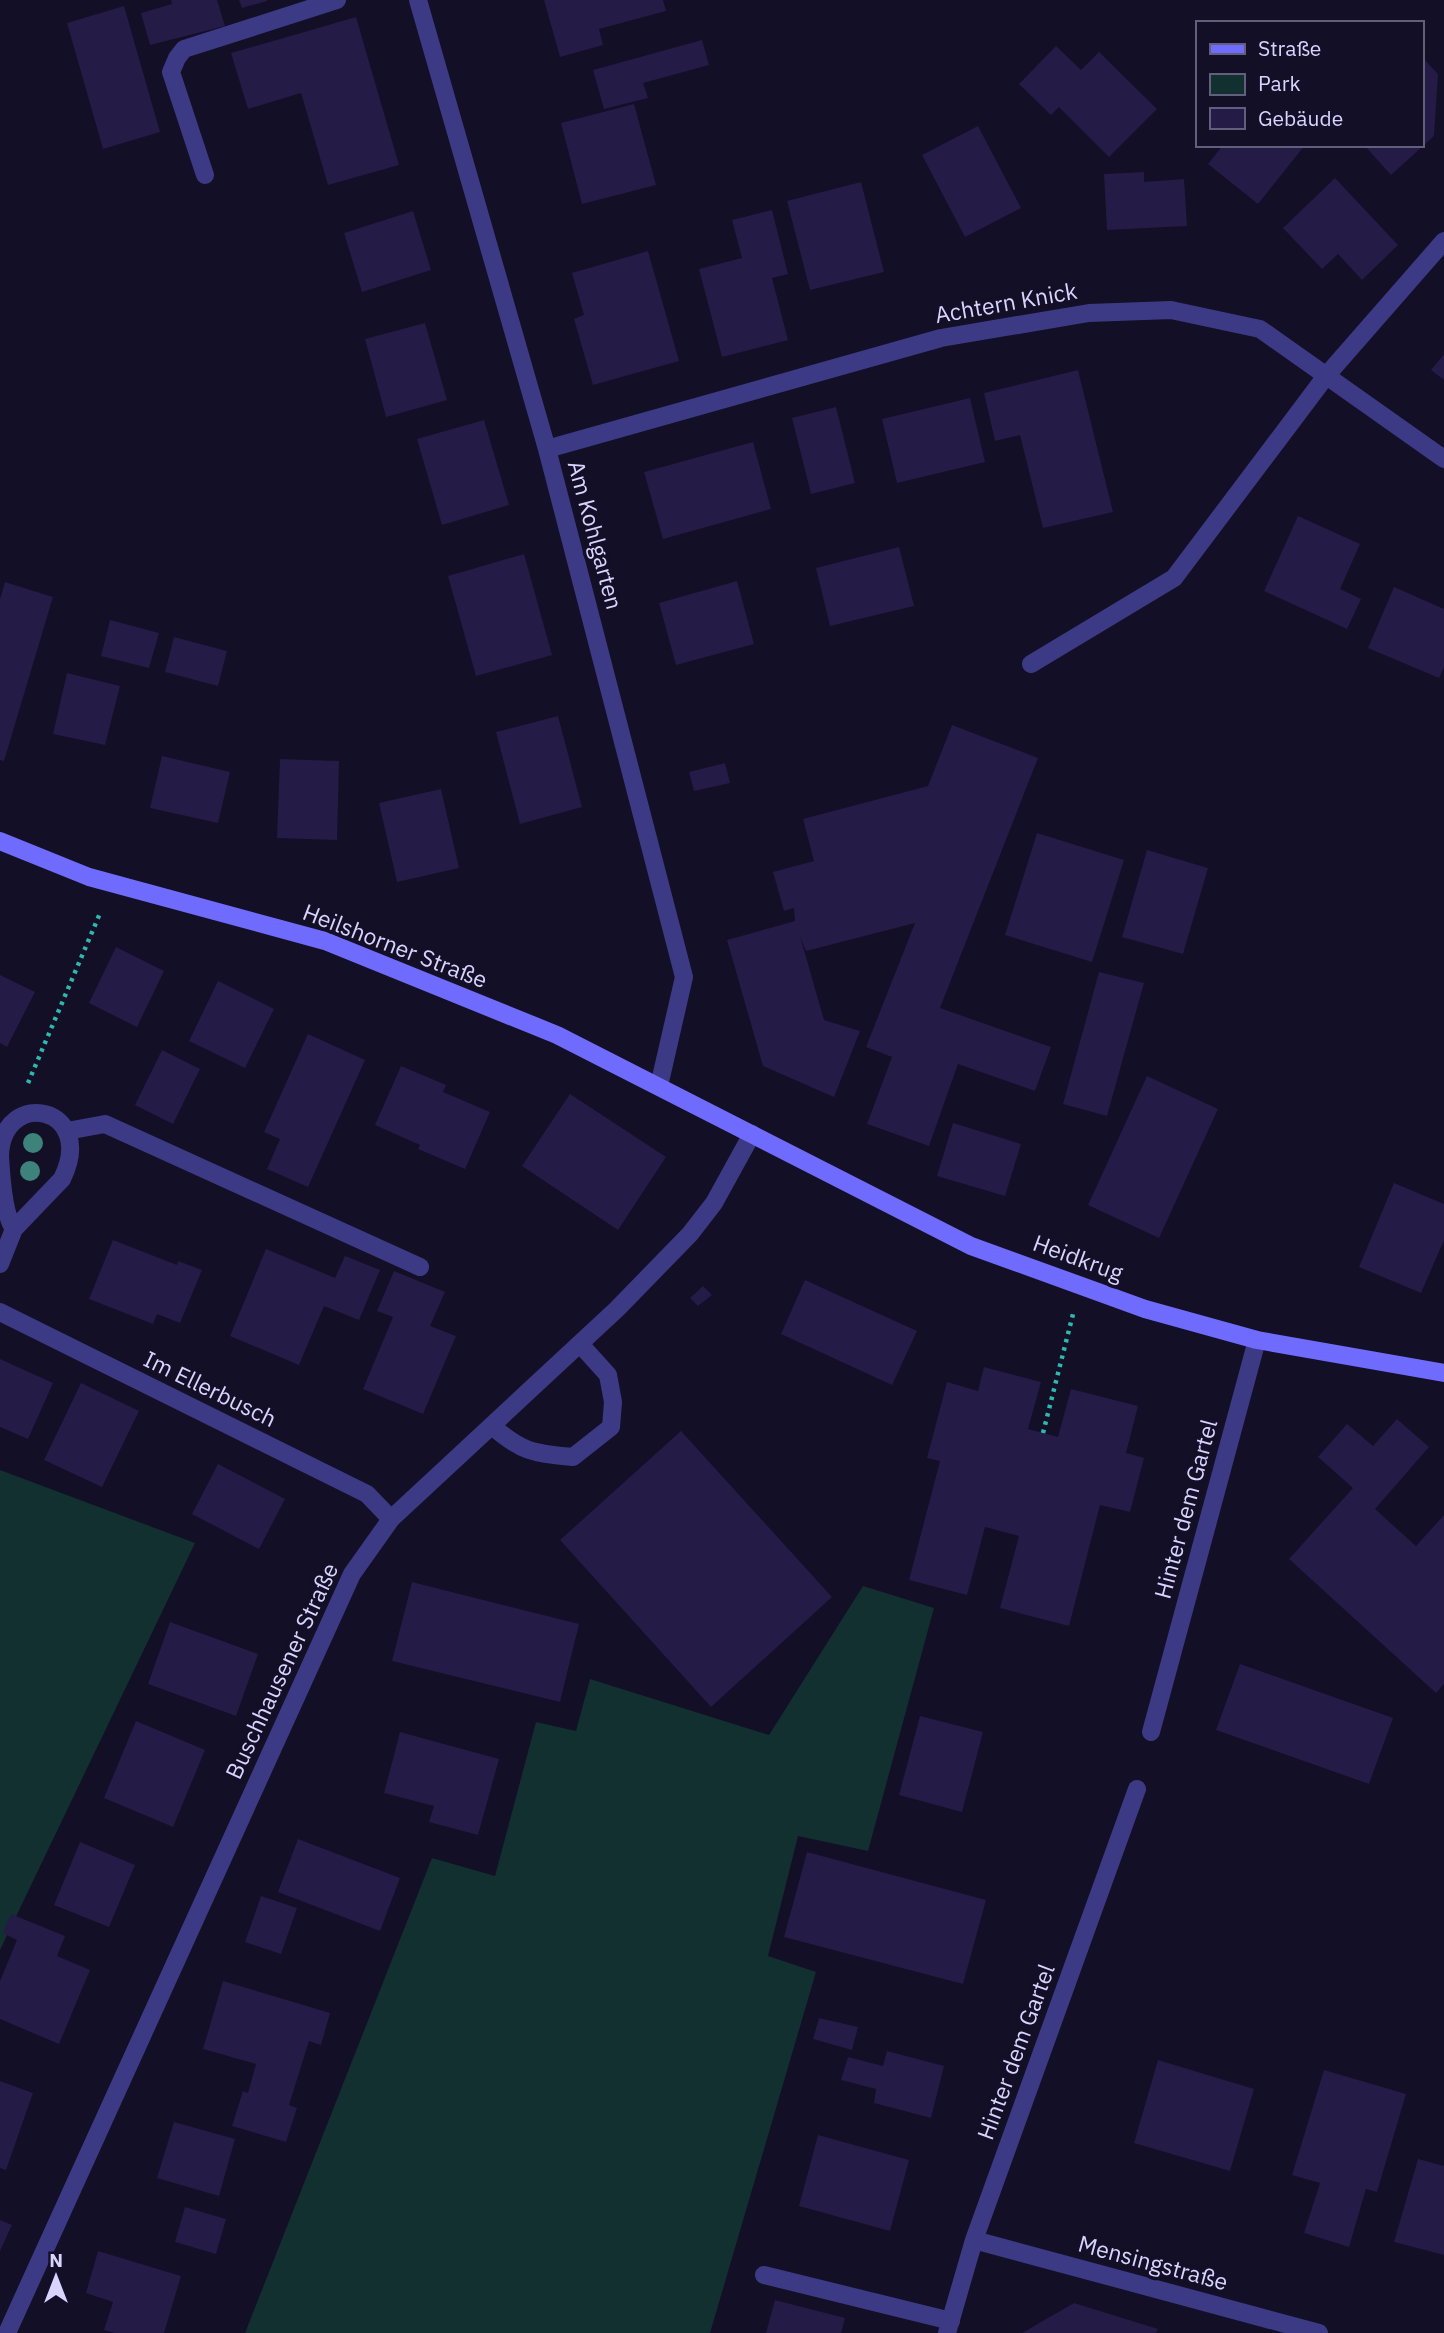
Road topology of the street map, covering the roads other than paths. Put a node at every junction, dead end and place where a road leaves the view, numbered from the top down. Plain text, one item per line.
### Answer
1 (337, 0) edge
2 (418, 0) edge
3 (205, 175) dead end
4 (1444, 241) edge
5 (1326, 376) junction
6 (547, 449) junction
7 (1444, 459) edge
8 (1031, 664) dead end
9 (0, 841) edge
10 (659, 1086) junction
11 (719, 1117) joint
12 (67, 1131) junction
13 (752, 1135) junction
14 (0, 1156) edge
15 (14, 1229) junction
16 (0, 1264) edge
17 (421, 1267) dead end
18 (0, 1312) edge
19 (1257, 1340) junction
20 (580, 1344) junction
21 (1444, 1373) edge
22 (492, 1426) junction
23 (391, 1519) junction
24 (1151, 1732) dead end
25 (1137, 1789) dead end
26 (974, 2240) junction
27 (764, 2275) dead end
28 (949, 2327) edge
29 (7, 2333) edge
30 (1319, 2333) edge

1 - 3 street
2 - 6 street, Am Kohlgarten
4 - 5 street
5 - 6 street, Achtern Knick
5 - 7 street, Achtern Knick
5 - 8 street
6 - 10 street, Am Kohlgarten
9 - 10 main road, Heilshorner Straße
10 - 11 main road, Heilshorner Straße
11 - 13 main road, Heidkrug
12 - 14 street
12 - 15 street
12 - 17 street
13 - 19 main road, Heidkrug
13 - 20 street, Buschhausener Straße
14 - 15 street
15 - 16 street
18 - 23 street, Im Ellerbusch
19 - 21 main road, Heidkrug
19 - 24 street, Hinter dem Gartel
20 - 22 street, Buschhausener Straße
20 - 22 street
22 - 23 street, Buschhausener Straße
23 - 29 street, Buschhausener Straße
25 - 26 street, Hinter dem Gartel
26 - 28 street, Hinter dem Gartel
26 - 30 street, Mensingstraße
27 - 28 street

